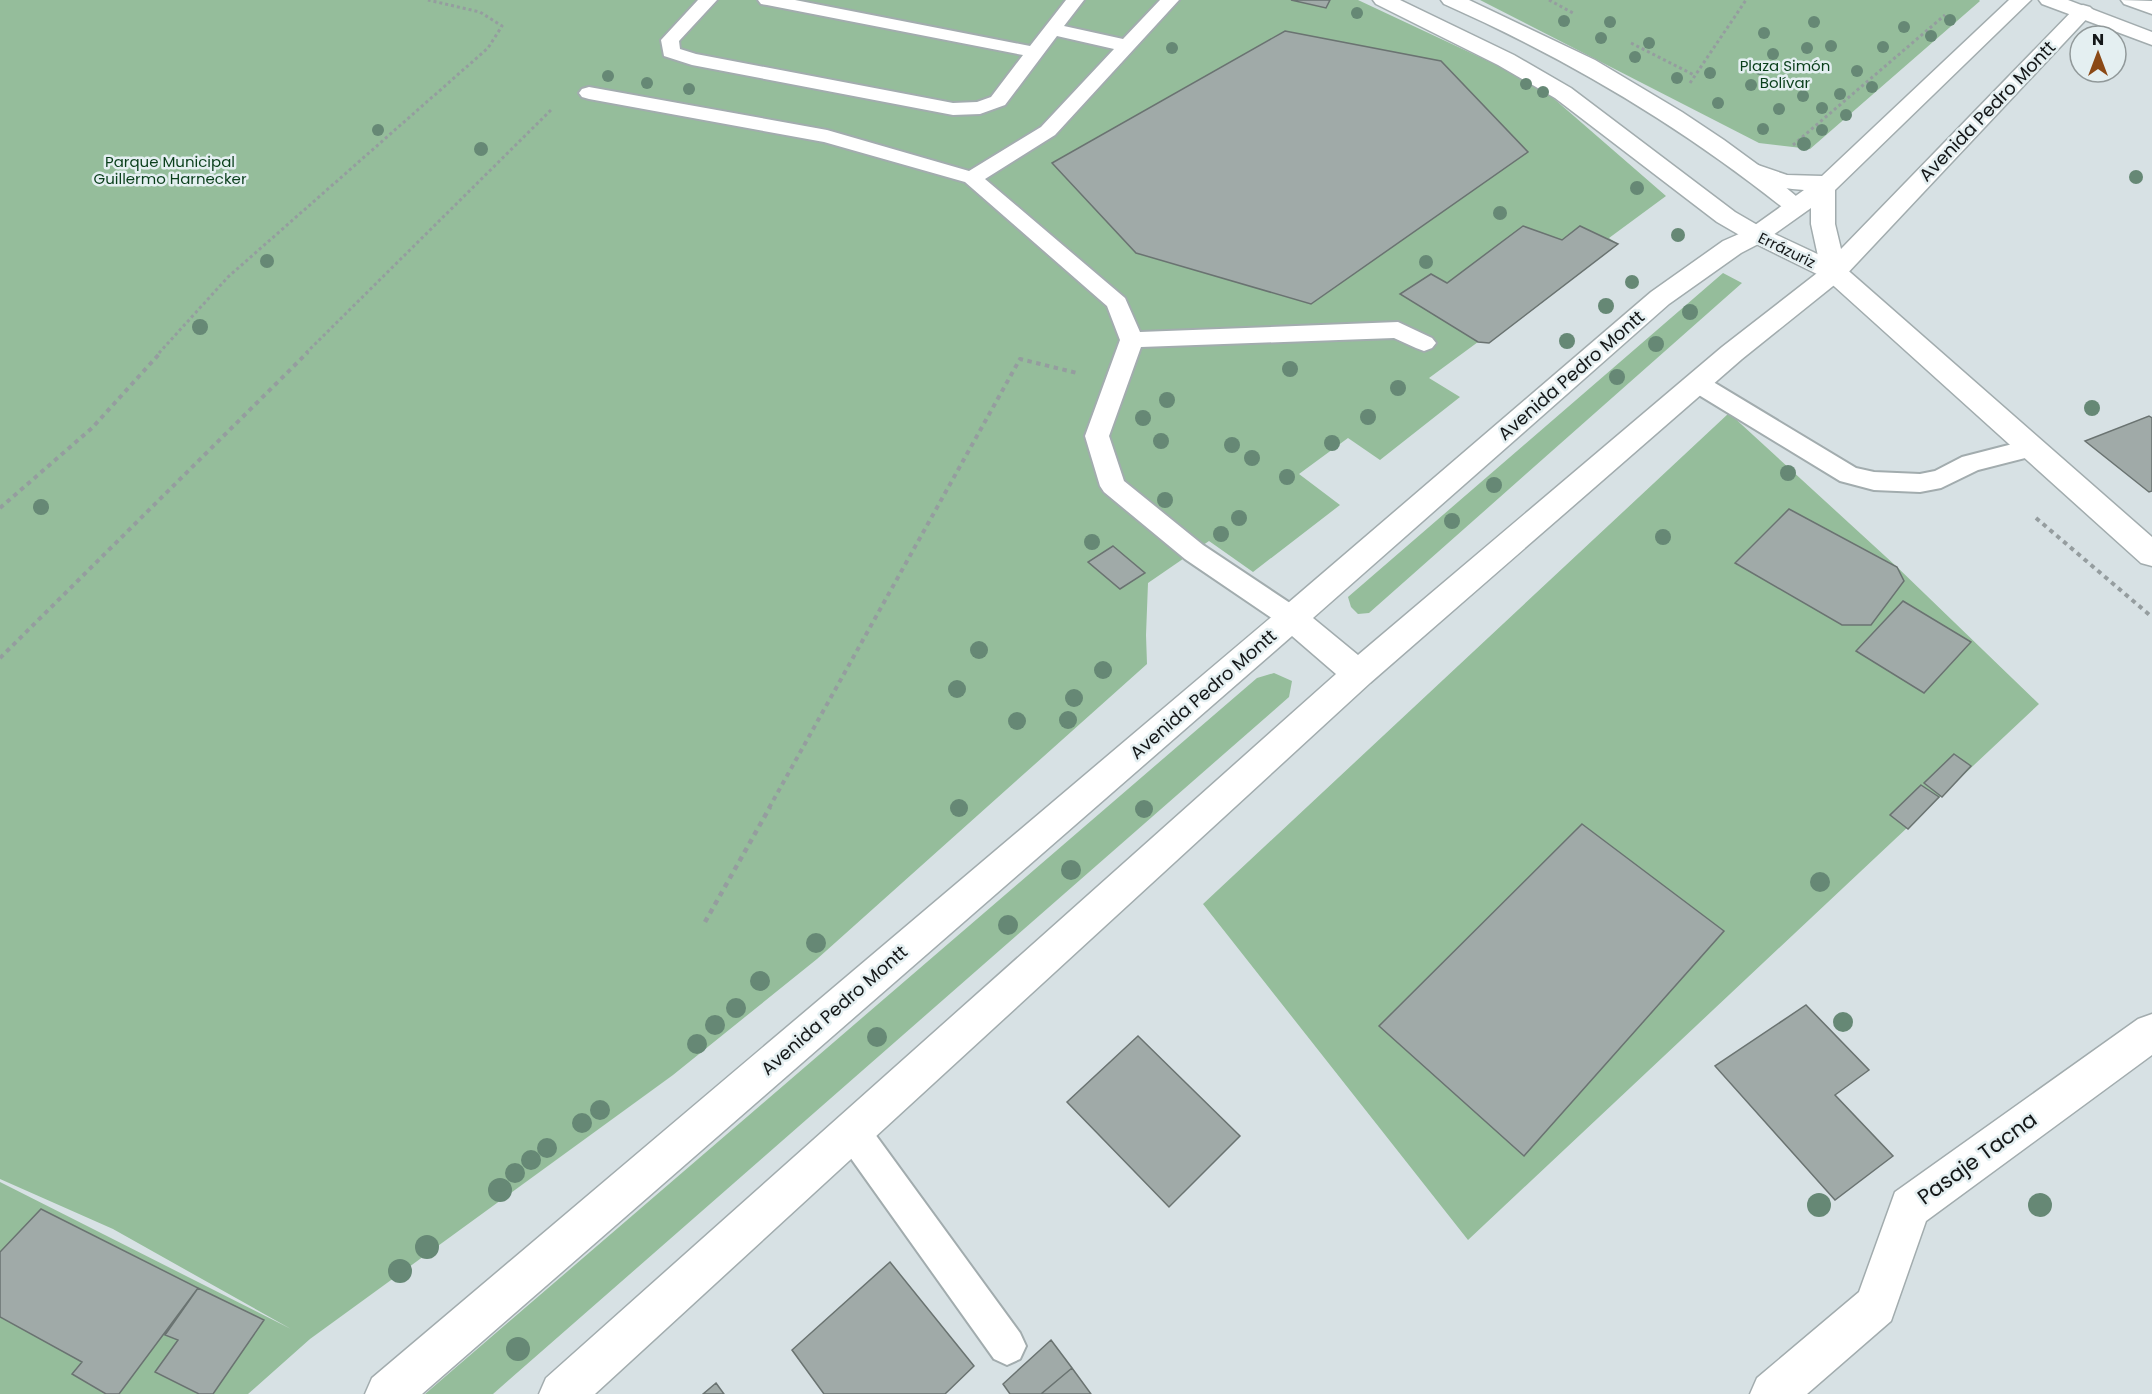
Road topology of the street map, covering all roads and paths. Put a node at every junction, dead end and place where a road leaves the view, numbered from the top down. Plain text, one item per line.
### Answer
1 (428, 0) edge
2 (708, 0) edge
3 (767, 0) edge
4 (1075, 0) edge
5 (1170, 0) edge
6 (1383, 0) edge
7 (1451, 0) edge
8 (1746, 0) edge
9 (2021, 0) edge
10 (2049, 0) edge
11 (2131, 0) edge
12 (2089, 6) edge
13 (2152, 8) edge
14 (1947, 14) dead end
15 (1053, 29) junction
16 (2152, 39) edge
17 (1127, 46) junction
18 (1035, 52) junction
19 (1685, 90) dead end
20 (589, 93) joint
21 (1790, 147) dead end
22 (1752, 170) junction
23 (972, 178) junction
24 (1826, 186) junction
25 (1796, 206) junction
26 (1756, 235) junction
27 (1834, 273) junction
28 (1132, 340) junction
29 (1424, 343) dead end
30 (1116, 383) junction
31 (1697, 384) junction
32 (2032, 448) junction
33 (0, 508) edge
34 (2036, 518) dead end
35 (2152, 555) edge
36 (2152, 617) edge
37 (1292, 618) junction
38 (0, 658) edge
39 (1358, 674) junction
40 (705, 922) dead end
41 (2152, 1032) edge
42 (852, 1131) junction
43 (1006, 1346) dead end
44 (388, 1394) edge
45 (562, 1394) edge
46 (1773, 1394) edge

1 - 33 path
2 - 18 lane
3 - 18 lane
4 - 15 lane
5 - 17 lane
6 - 26 main road, Errázuriz
7 - 22 main road
8 - 19 path
9 - 24 main road, Avenida Pedro Montt
10 - 12 main road
11 - 13 main road
12 - 16 main road
12 - 27 main road, Avenida Pedro Montt
14 - 21 path
15 - 17 lane
15 - 18 lane
17 - 23 lane
20 - 23 lane
20 - 38 path
22 - 24 main road
22 - 25 main road
23 - 28 lane
24 - 25 main road, Avenida Pedro Montt
24 - 27 main road
25 - 26 main road, Avenida Pedro Montt
25 - 27 main road
26 - 27 main road, Errázuriz
26 - 37 main road, Avenida Pedro Montt
27 - 31 main road, Avenida Pedro Montt
27 - 32 main road, Errázuriz
28 - 29 lane
28 - 30 lane
30 - 37 lane
30 - 40 path
31 - 32 lane
31 - 39 main road, Avenida Pedro Montt
32 - 35 main road, Errázuriz
34 - 36 path
37 - 39 main road
37 - 44 main road, Avenida Pedro Montt
39 - 42 main road, Avenida Pedro Montt
41 - 46 main road, Pasaje Tacna
42 - 43 lane
42 - 45 main road, Avenida Pedro Montt

